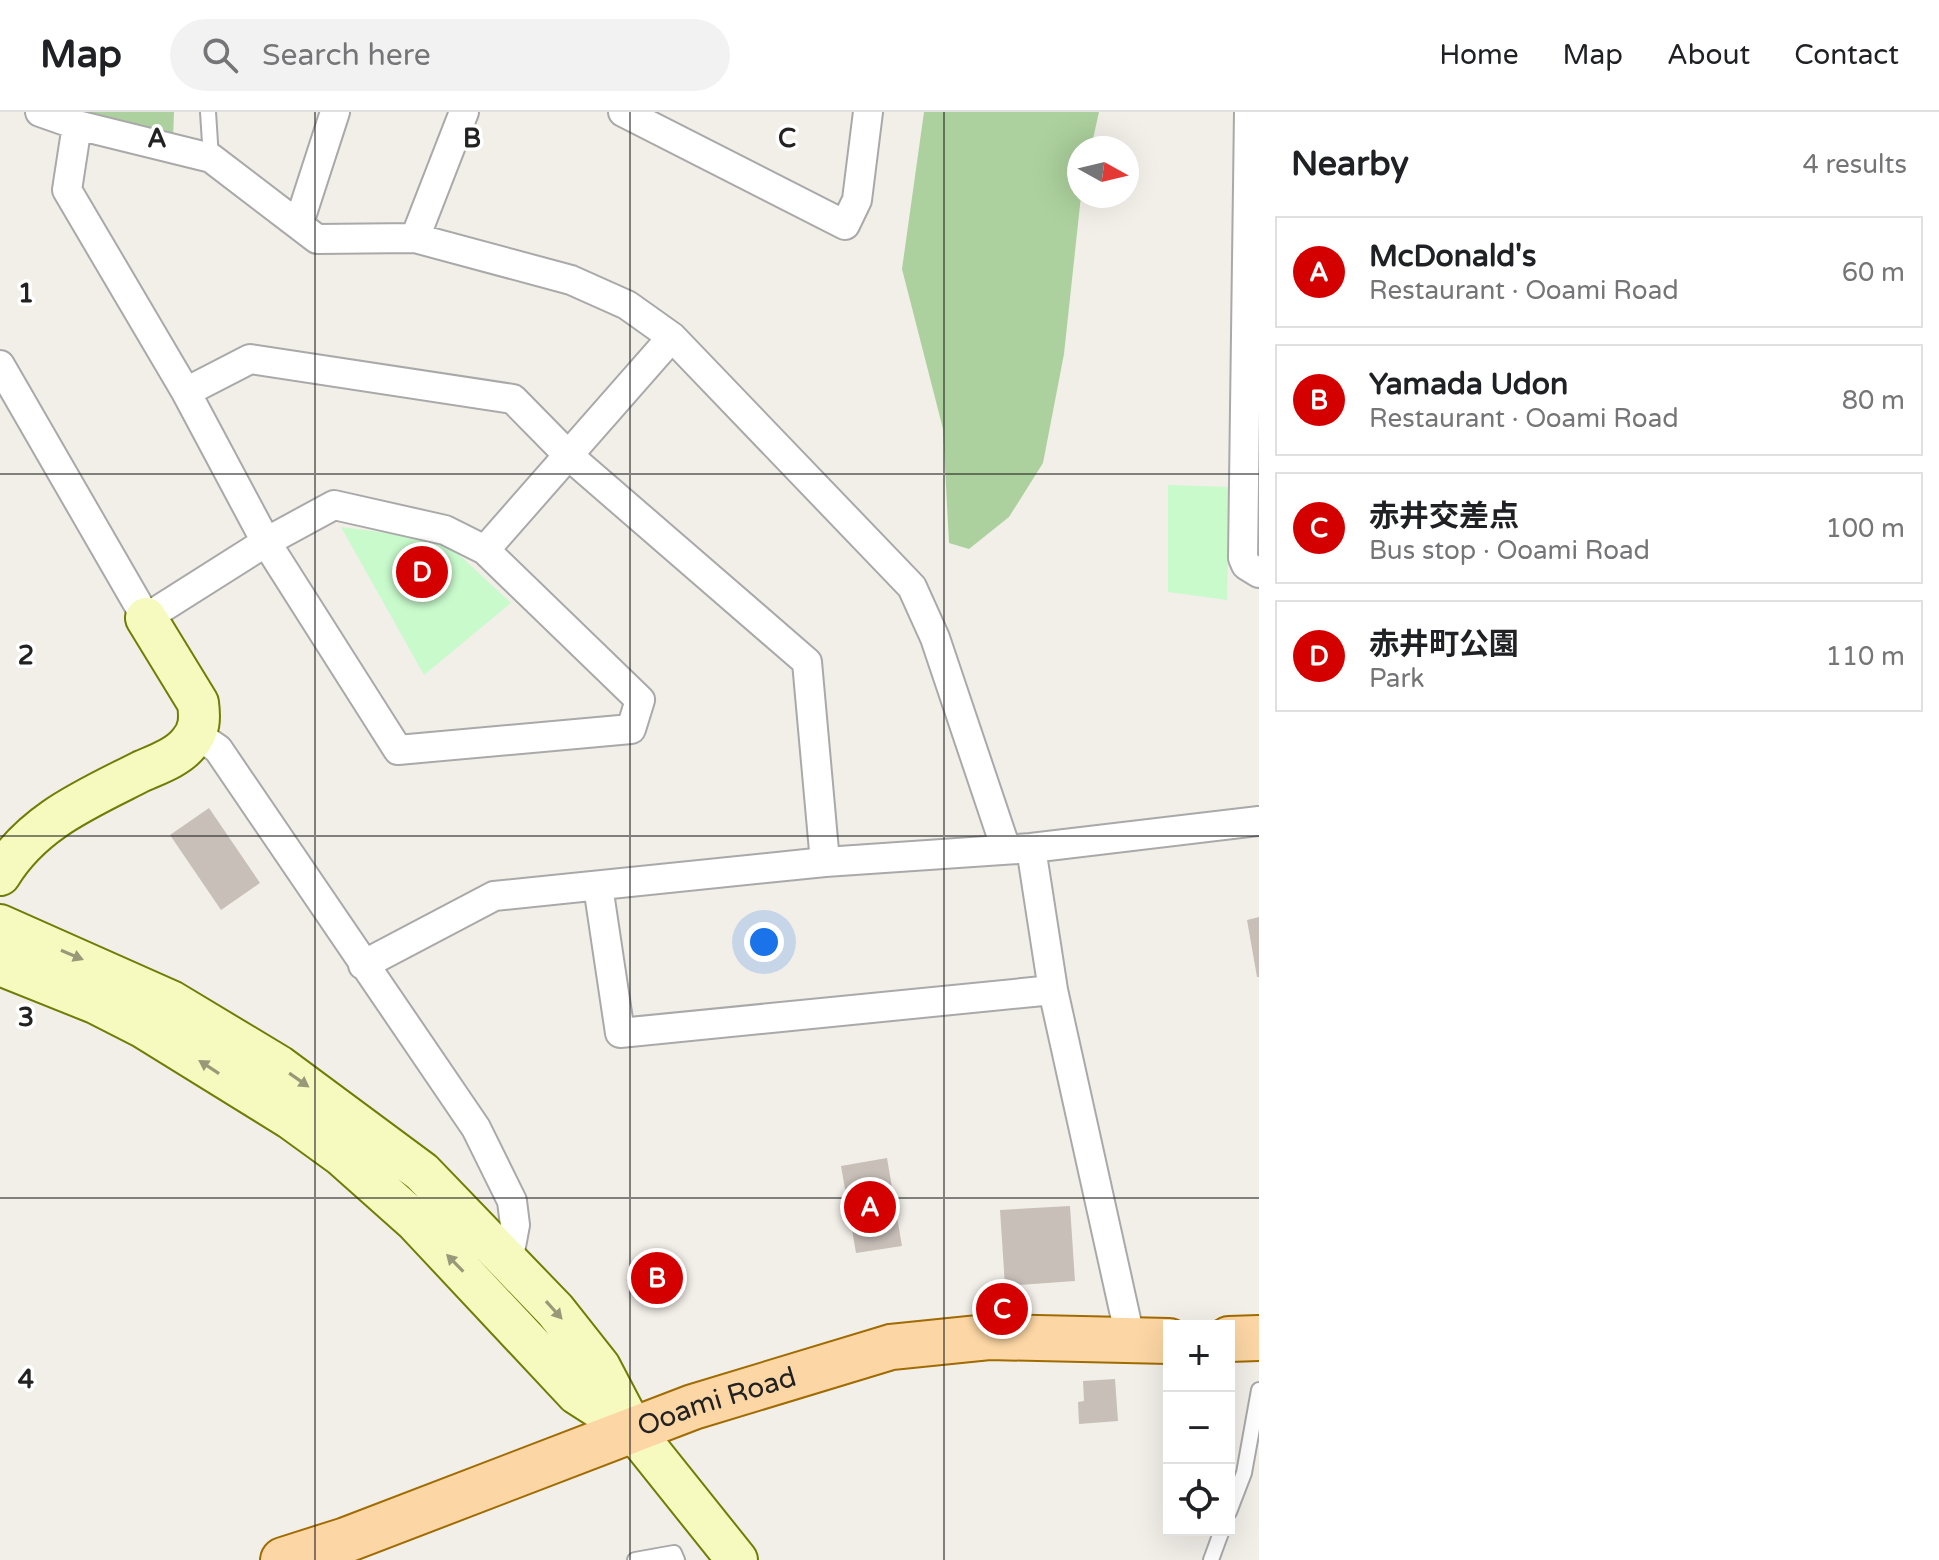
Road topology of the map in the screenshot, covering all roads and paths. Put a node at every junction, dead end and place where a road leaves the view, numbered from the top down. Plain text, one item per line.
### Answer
1 (40, 112) edge
2 (208, 112) edge
3 (335, 112) edge
4 (464, 112) edge
5 (868, 112) edge
6 (1249, 112) edge
7 (626, 113) edge
8 (77, 125) junction
9 (211, 158) junction
10 (299, 223) junction
11 (415, 238) junction
12 (672, 337) junction
13 (0, 365) edge
14 (186, 392) junction
15 (568, 455) junction
16 (266, 542) junction
17 (485, 550) junction
18 (1259, 573) edge
19 (146, 618) junction
20 (196, 734) junction
21 (1259, 821) edge
22 (1018, 848) junction
23 (825, 862) junction
24 (0, 875) edge
25 (598, 886) junction
26 (0, 925) edge
27 (0, 965) edge
28 (363, 965) junction
29 (1053, 990) junction
30 (508, 1262) junction
31 (1259, 1338) edge
32 (1235, 1339) edge
33 (1150, 1341) edge
34 (1259, 1390) edge
35 (633, 1430) junction
36 (1235, 1496) edge
37 (1220, 1536) edge
38 (283, 1560) edge
39 (635, 1560) edge
40 (677, 1560) edge
41 (737, 1560) edge
42 (1211, 1560) edge

1 - 8 street
2 - 9 lane
3 - 10 street
4 - 11 street
5 - 7 street
6 - 18 street
8 - 9 street
8 - 14 street
9 - 10 street
10 - 11 street
11 - 12 street
12 - 15 street
12 - 22 street
13 - 19 street
14 - 15 street
14 - 16 street
15 - 17 street
15 - 23 street
16 - 17 street
16 - 17 street
16 - 19 street
19 - 20 street
20 - 24 street
20 - 28 street
21 - 22 street
22 - 23 street
22 - 29 street
23 - 25 street
25 - 28 street
25 - 29 street
26 -> 30 street
35 -> 27 street
28 - 30 street
29 - 33 street
30 -> 35 street
31 - 32 main road
33 - 35 main road, Ooami Road
34 - 36 lane
35 - 38 main road, Ooami Road
35 - 41 street
37 - 42 lane
39 - 40 lane

